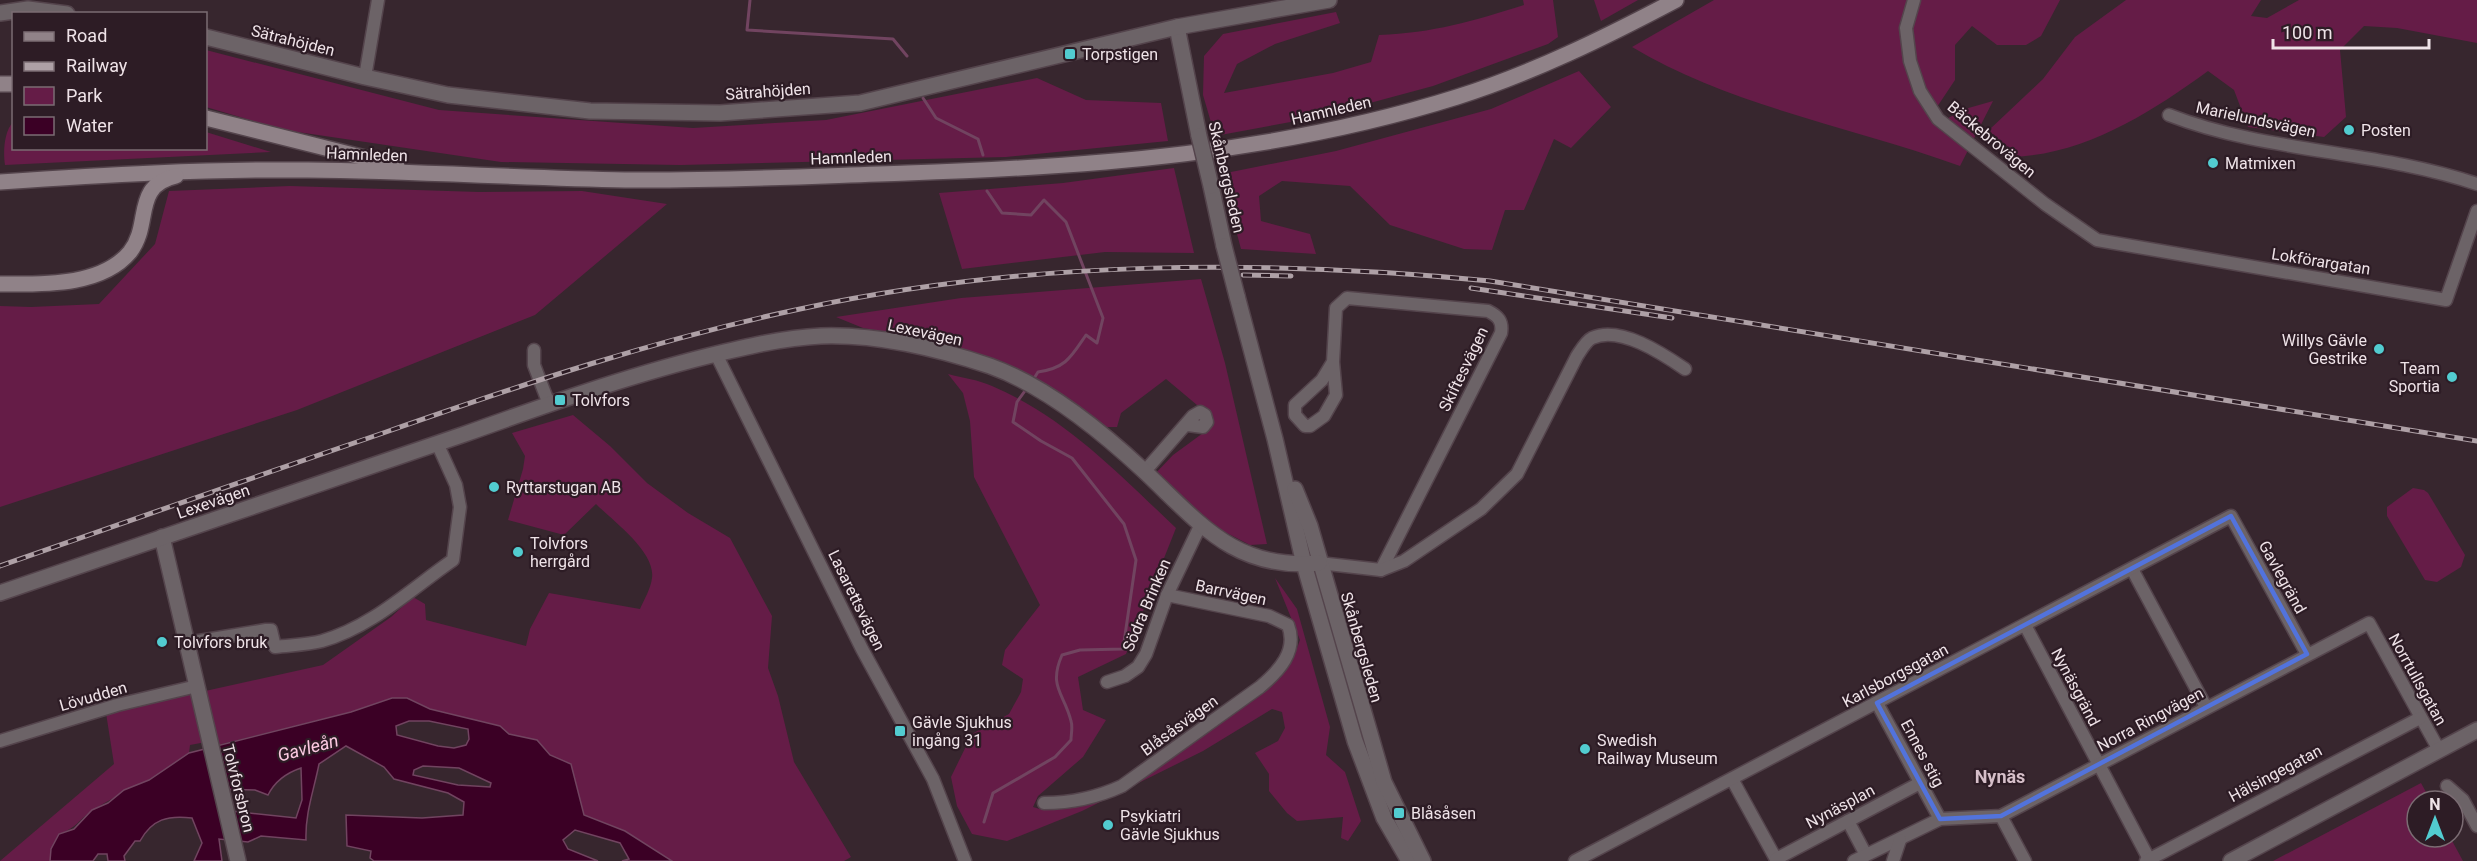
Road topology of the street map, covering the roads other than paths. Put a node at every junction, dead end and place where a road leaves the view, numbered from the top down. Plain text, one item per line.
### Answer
1 (6, 0) edge
2 (378, 0) edge
3 (1326, 0) edge
4 (1676, 0) edge
5 (1914, 0) edge
6 (28, 9) junction
7 (51, 12) edge
8 (0, 13) edge
9 (1177, 27) junction
10 (207, 37) edge
11 (365, 77) junction
12 (2169, 115) dead end
13 (207, 118) edge
14 (199, 171) junction
15 (432, 174) junction
16 (5, 182) edge
17 (2477, 184) edge
18 (2477, 211) edge
19 (2097, 240) joint
20 (0, 284) edge
21 (534, 350) dead end
22 (716, 354) junction
23 (1333, 362) junction
24 (1685, 369) dead end
25 (549, 404) junction
26 (1188, 425) dead end
27 (437, 443) junction
28 (1145, 471) junction
29 (2231, 516) joint
30 (1200, 526) junction
31 (162, 537) junction
32 (1311, 563) junction
33 (2132, 569) junction
34 (1381, 570) junction
35 (0, 592) edge
36 (1167, 595) junction
37 (2369, 622) joint
38 (1288, 625) joint
39 (2025, 625) junction
40 (187, 643) junction
41 (2307, 654) junction
42 (1107, 682) dead end
43 (197, 686) junction
44 (1877, 703) junction
45 (2206, 708) junction
46 (2420, 718) junction
47 (2477, 730) edge
48 (0, 741) edge
49 (2439, 750) junction
50 (2098, 766) junction
51 (1732, 779) junction
52 (1920, 783) junction
53 (2447, 786) dead end
54 (1044, 803) dead end
55 (2001, 816) junction
56 (1940, 819) junction
57 (1848, 821) junction
58 (2477, 826) edge
59 (1900, 840) junction
60 (1866, 855) junction
61 (961, 859) edge
62 (1777, 860) edge
63 (2148, 860) edge
64 (238, 861) edge
65 (1409, 861) edge
66 (1423, 861) edge
67 (1575, 861) edge
68 (1854, 861) edge
69 (1893, 861) edge
70 (2025, 861) edge
71 (2231, 861) edge

1 - 6 street
2 - 11 street
3 - 9 street, Sätrahöjden
4 - 15 main road, Hamnleden
5 - 19 street, Bäckebrovägen
6 - 7 street
6 - 8 street
9 - 11 street, Sätrahöjden
9 - 32 street, Skånbergsleden, bridge
10 - 11 street, Sätrahöjden
12 - 17 street, Marielundsvägen
13 - 15 main road
14 - 15 main road, Hamnleden
14 - 16 main road, Hamnleden
14 - 20 main road
18 - 19 street, Lokförargatan
21 - 25 street
22 - 25 street, Lexevägen
22 - 28 street, Lexevägen
22 - 61 street, Lasarettsvägen
23 - 23 street
23 - 34 street, Skiftesvägen
24 - 34 street
25 - 27 street, Lexevägen
26 - 28 street
27 - 31 street, Lexevägen
27 - 40 street
28 - 30 street, Lexevägen
29 - 33 street, Karlsborgsgatan
29 - 41 street, Gavlegränd
30 - 32 street, Lexevägen
30 - 36 street, Södra Brinken
31 - 35 street, Lexevägen
31 - 40 street, Tolvforsbron
32 - 34 street
32 - 65 street, Skånbergsleden
32 - 66 street, Skånbergsleden
33 - 39 street, Karlsborgsgatan
33 - 45 street
36 - 38 street, Barrvägen
36 - 42 street, Södra Brinken
37 - 41 street, Norra Ringvägen
37 - 46 street, Norrtullsgatan
38 - 54 street, Blåsåsvägen
39 - 44 street, Karlsborgsgatan
39 - 50 street, Nynäsgränd
40 - 43 street, Tolvforsbron
41 - 45 street, Norra Ringvägen
43 - 48 street, Lövudden
43 - 64 street, Tolvforsbron
44 - 51 street, Karlsborgsgatan
44 - 52 street, Ennes stig
45 - 50 street, Norra Ringvägen
46 - 49 street, Norrtullsgatan
46 - 63 street, Hälsingegatan
47 - 49 street
49 - 71 street
50 - 55 street, Norra Ringvägen
50 - 63 street, Nynäsgränd
51 - 62 street
51 - 67 street, Karlsborgsgatan
52 - 56 street, Ennes stig
52 - 57 street, Nynäsplan
53 - 58 street
55 - 56 street, Norra Ringvägen
55 - 70 street
56 - 59 street
57 - 60 street
57 - 62 street, Nynäsplan
59 - 60 street
59 - 69 street
60 - 68 street

